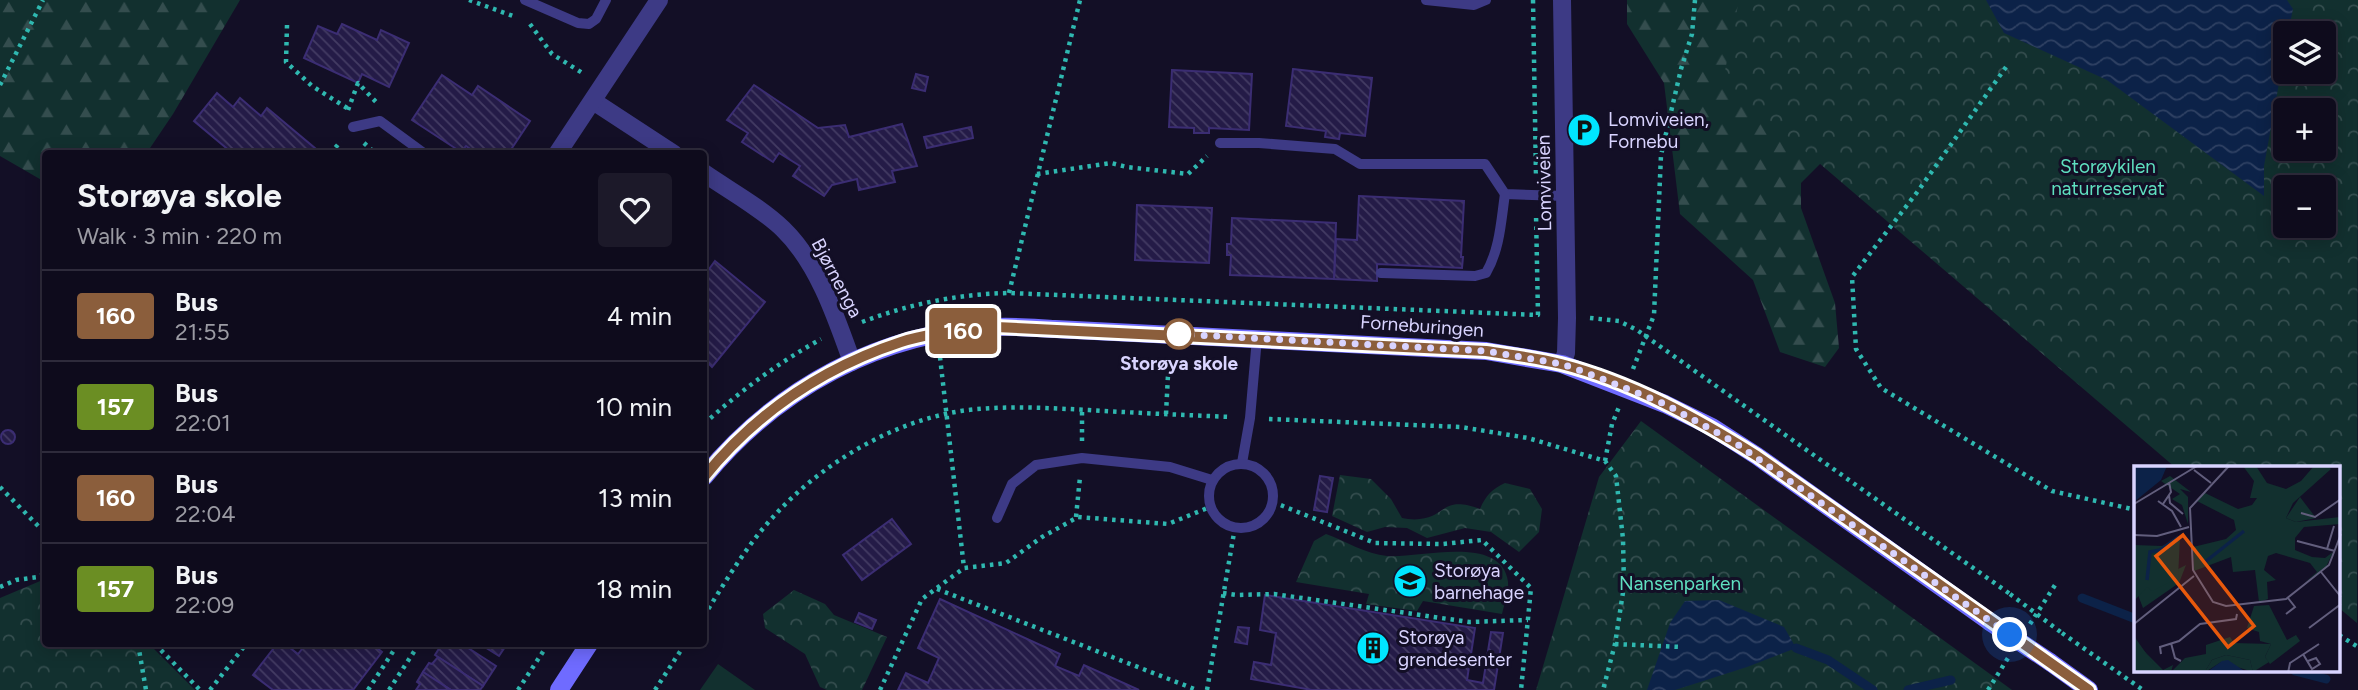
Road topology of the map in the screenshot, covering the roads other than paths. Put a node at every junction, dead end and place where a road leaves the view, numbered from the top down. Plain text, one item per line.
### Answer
1 (525, 0) edge
2 (606, 0) edge
3 (659, 0) edge
4 (1426, 0) edge
5 (1486, 0) edge
6 (1562, 0) edge
7 (593, 101) junction
8 (354, 127) road end
9 (1220, 143) road end
10 (420, 150) edge
11 (560, 150) edge
12 (668, 150) edge
13 (707, 175) edge
14 (1505, 194) junction
15 (1565, 196) junction
16 (1381, 273) dead end
17 (1257, 338) junction
18 (852, 362) junction
19 (1562, 364) junction
20 (1242, 463) junction
21 (707, 473) edge
22 (1212, 480) junction
23 (997, 518) dead end
24 (587, 647) edge
25 (559, 690) edge
26 (2089, 690) edge

1 - 2 lane
3 - 7 street
4 - 5 lane
6 - 15 street, Lomviveien
7 - 11 street
7 - 12 street
8 - 10 lane
9 - 14 lane
13 - 18 street, Bjørnenga
14 - 15 lane
14 - 16 lane
15 - 19 street, Lomviveien
17 - 18 street, Forneburingen
17 - 19 street, Forneburingen
17 - 20 lane
18 - 21 street, Forneburingen
19 - 26 street, Forneburingen, bridge
20 - 22 lane
20 - 22 lane
22 - 23 lane
24 - 25 street

